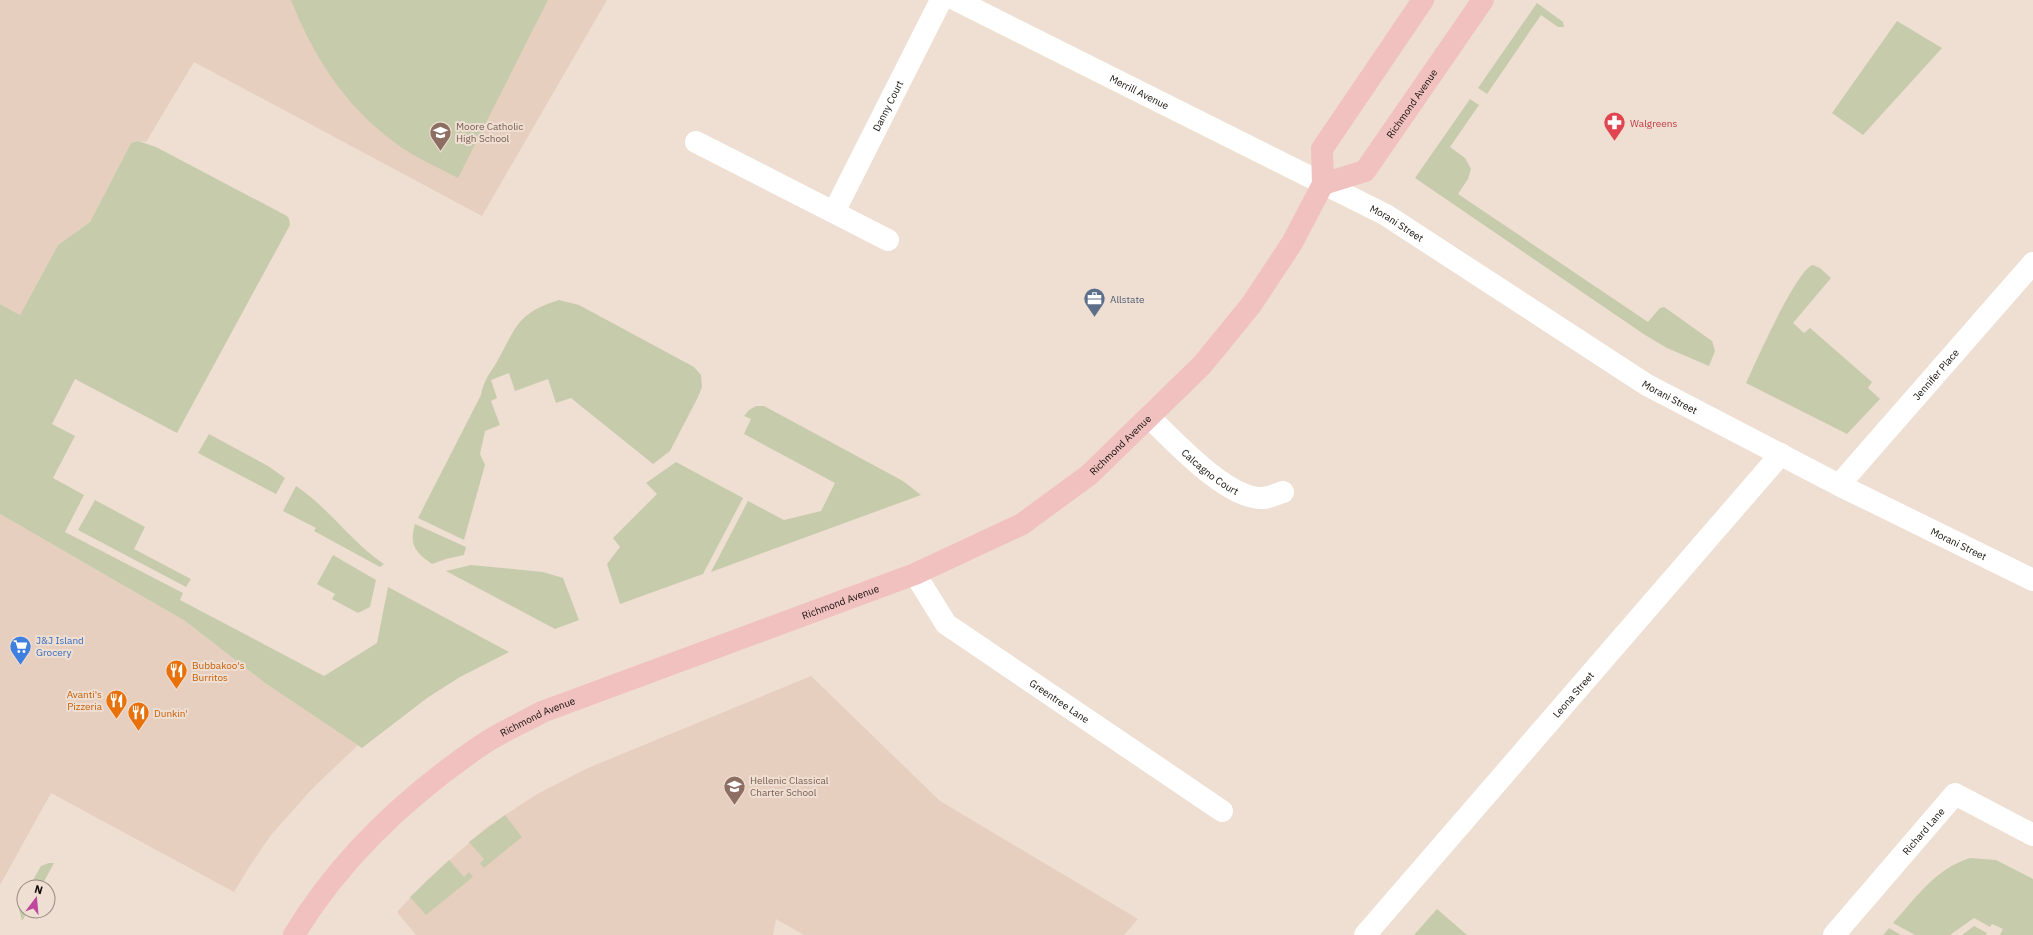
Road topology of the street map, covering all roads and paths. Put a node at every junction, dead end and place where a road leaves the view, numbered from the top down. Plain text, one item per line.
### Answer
1 (941, 0) edge
2 (956, 0) edge
3 (1423, 0) edge
4 (1483, 0) edge
5 (696, 142) dead end
6 (1323, 184) junction
7 (834, 212) junction
8 (888, 240) dead end
9 (2033, 263) edge
10 (1150, 418) junction
11 (1781, 454) junction
12 (1839, 486) junction
13 (1283, 492) dead end
14 (915, 574) junction
15 (2033, 580) edge
16 (1222, 811) dead end
17 (2033, 835) edge
18 (294, 935) edge
19 (1365, 935) edge
20 (1834, 935) edge

1 - 7 street, Danny Court
2 - 6 street, Merrill Avenue
3 - 6 main road, Richmond Avenue
4 - 6 main road, Richmond Avenue
5 - 7 street
6 - 10 main road, Richmond Avenue
6 - 11 street, Morani Street
7 - 8 street
9 - 12 street, Jennifer Place
10 - 13 street, Calcagno Court
10 - 14 main road, Richmond Avenue
11 - 12 street, Morani Street
11 - 19 street, Leona Street
12 - 15 street, Morani Street
14 - 16 street, Greentree Lane
14 - 18 main road, Richmond Avenue
17 - 20 street, Richard Lane

